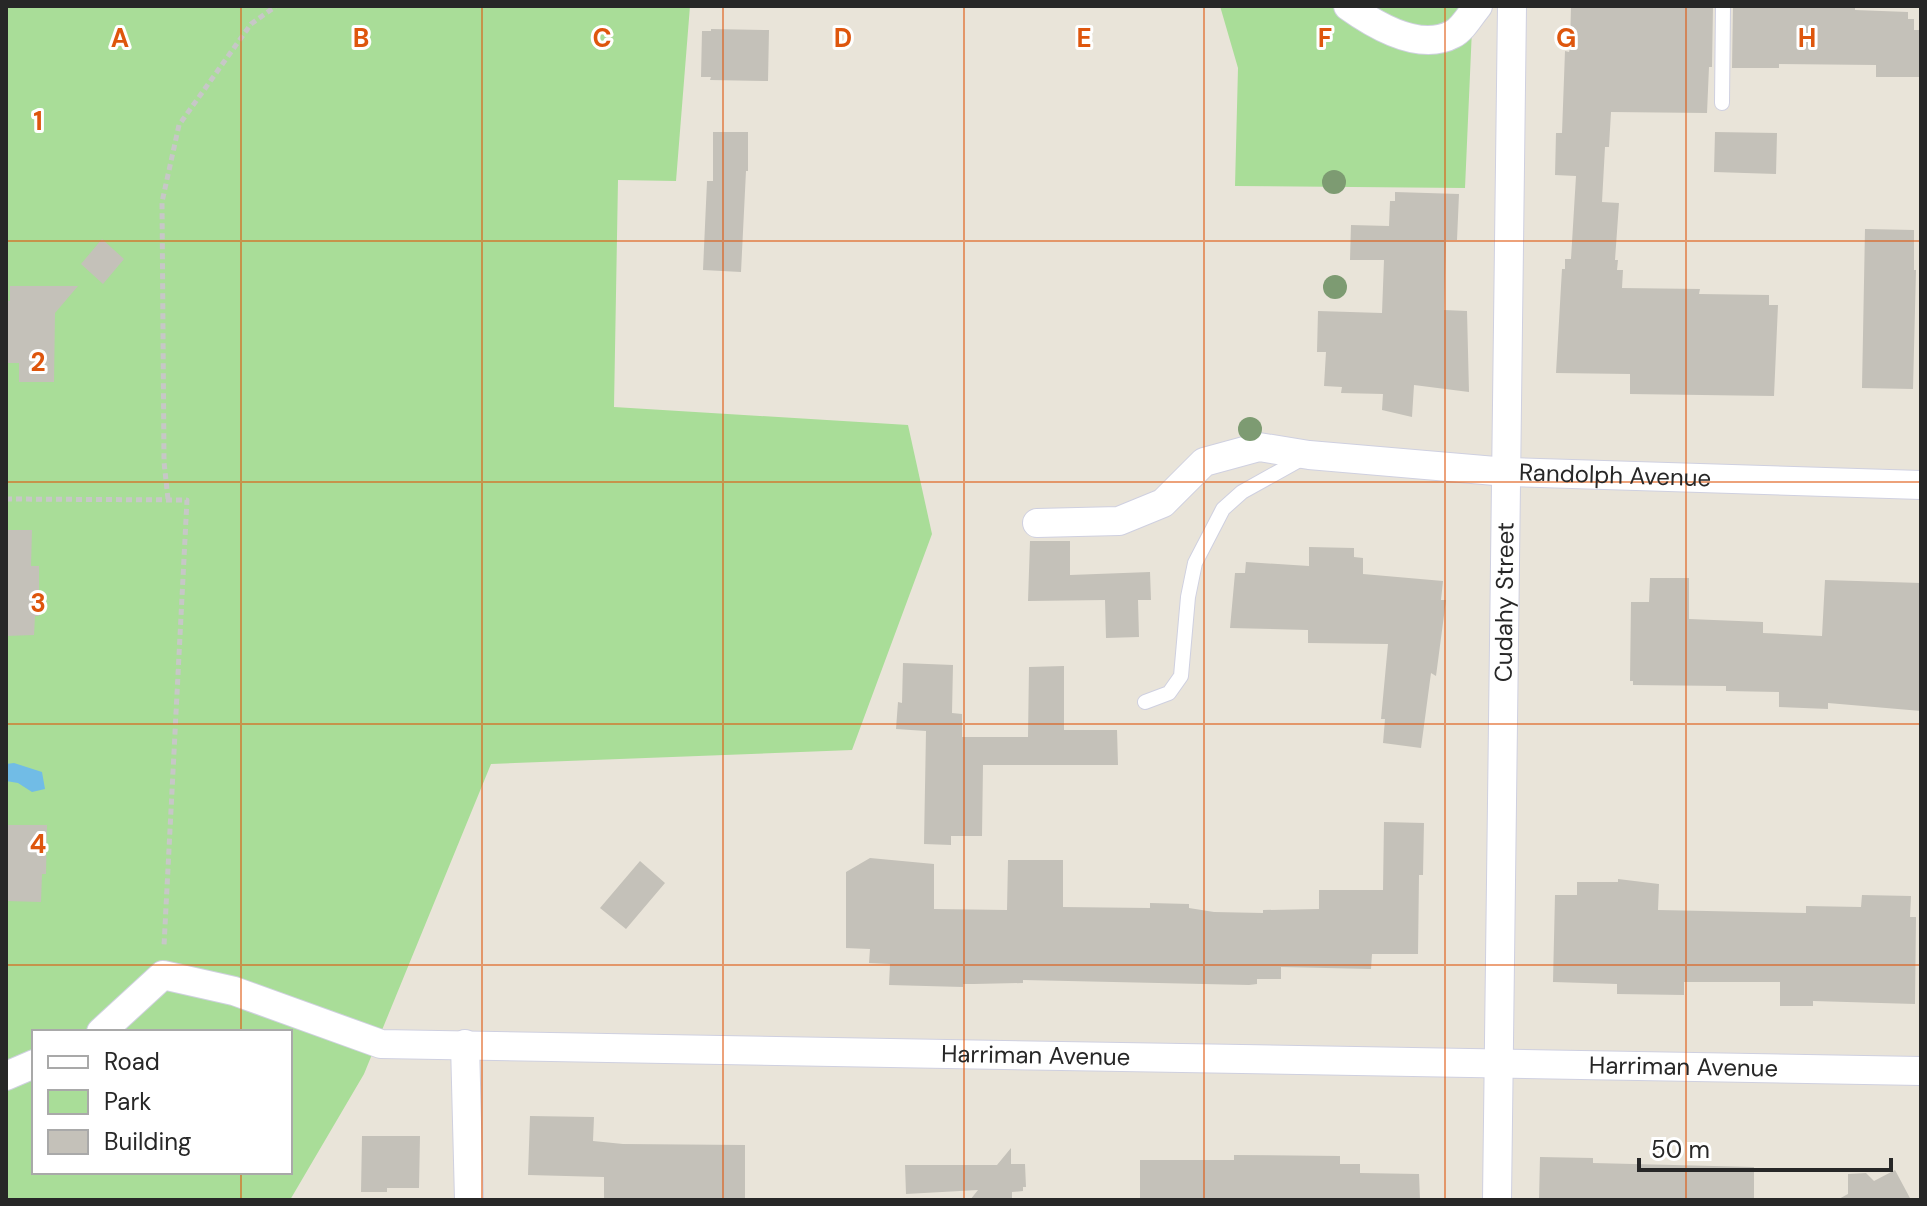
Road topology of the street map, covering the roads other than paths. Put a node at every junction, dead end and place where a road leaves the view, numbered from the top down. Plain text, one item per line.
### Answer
1 (1348, 6) edge
2 (1478, 6) edge
3 (1512, 6) edge
4 (1723, 6) edge
5 (1722, 103) dead end
6 (1309, 455) junction
7 (1507, 472) junction
8 (1921, 485) edge
9 (1037, 523) dead end
10 (1145, 702) dead end
11 (103, 1030) edge
12 (465, 1044) junction
13 (1500, 1064) junction
14 (32, 1065) edge
15 (1921, 1071) edge
16 (6, 1076) edge
17 (469, 1200) edge
18 (1497, 1200) edge

1 - 2 street
3 - 7 street, Cudahy Street
4 - 5 lane
6 - 7 street, Randolph Avenue
6 - 9 street, Randolph Avenue
6 - 10 lane
7 - 8 street, Randolph Avenue
7 - 13 street, Cudahy Street
11 - 12 street, Harriman Avenue
12 - 13 street, Harriman Avenue
12 - 17 street
13 - 15 street, Harriman Avenue
13 - 18 street, Cudahy Street
14 - 16 street

